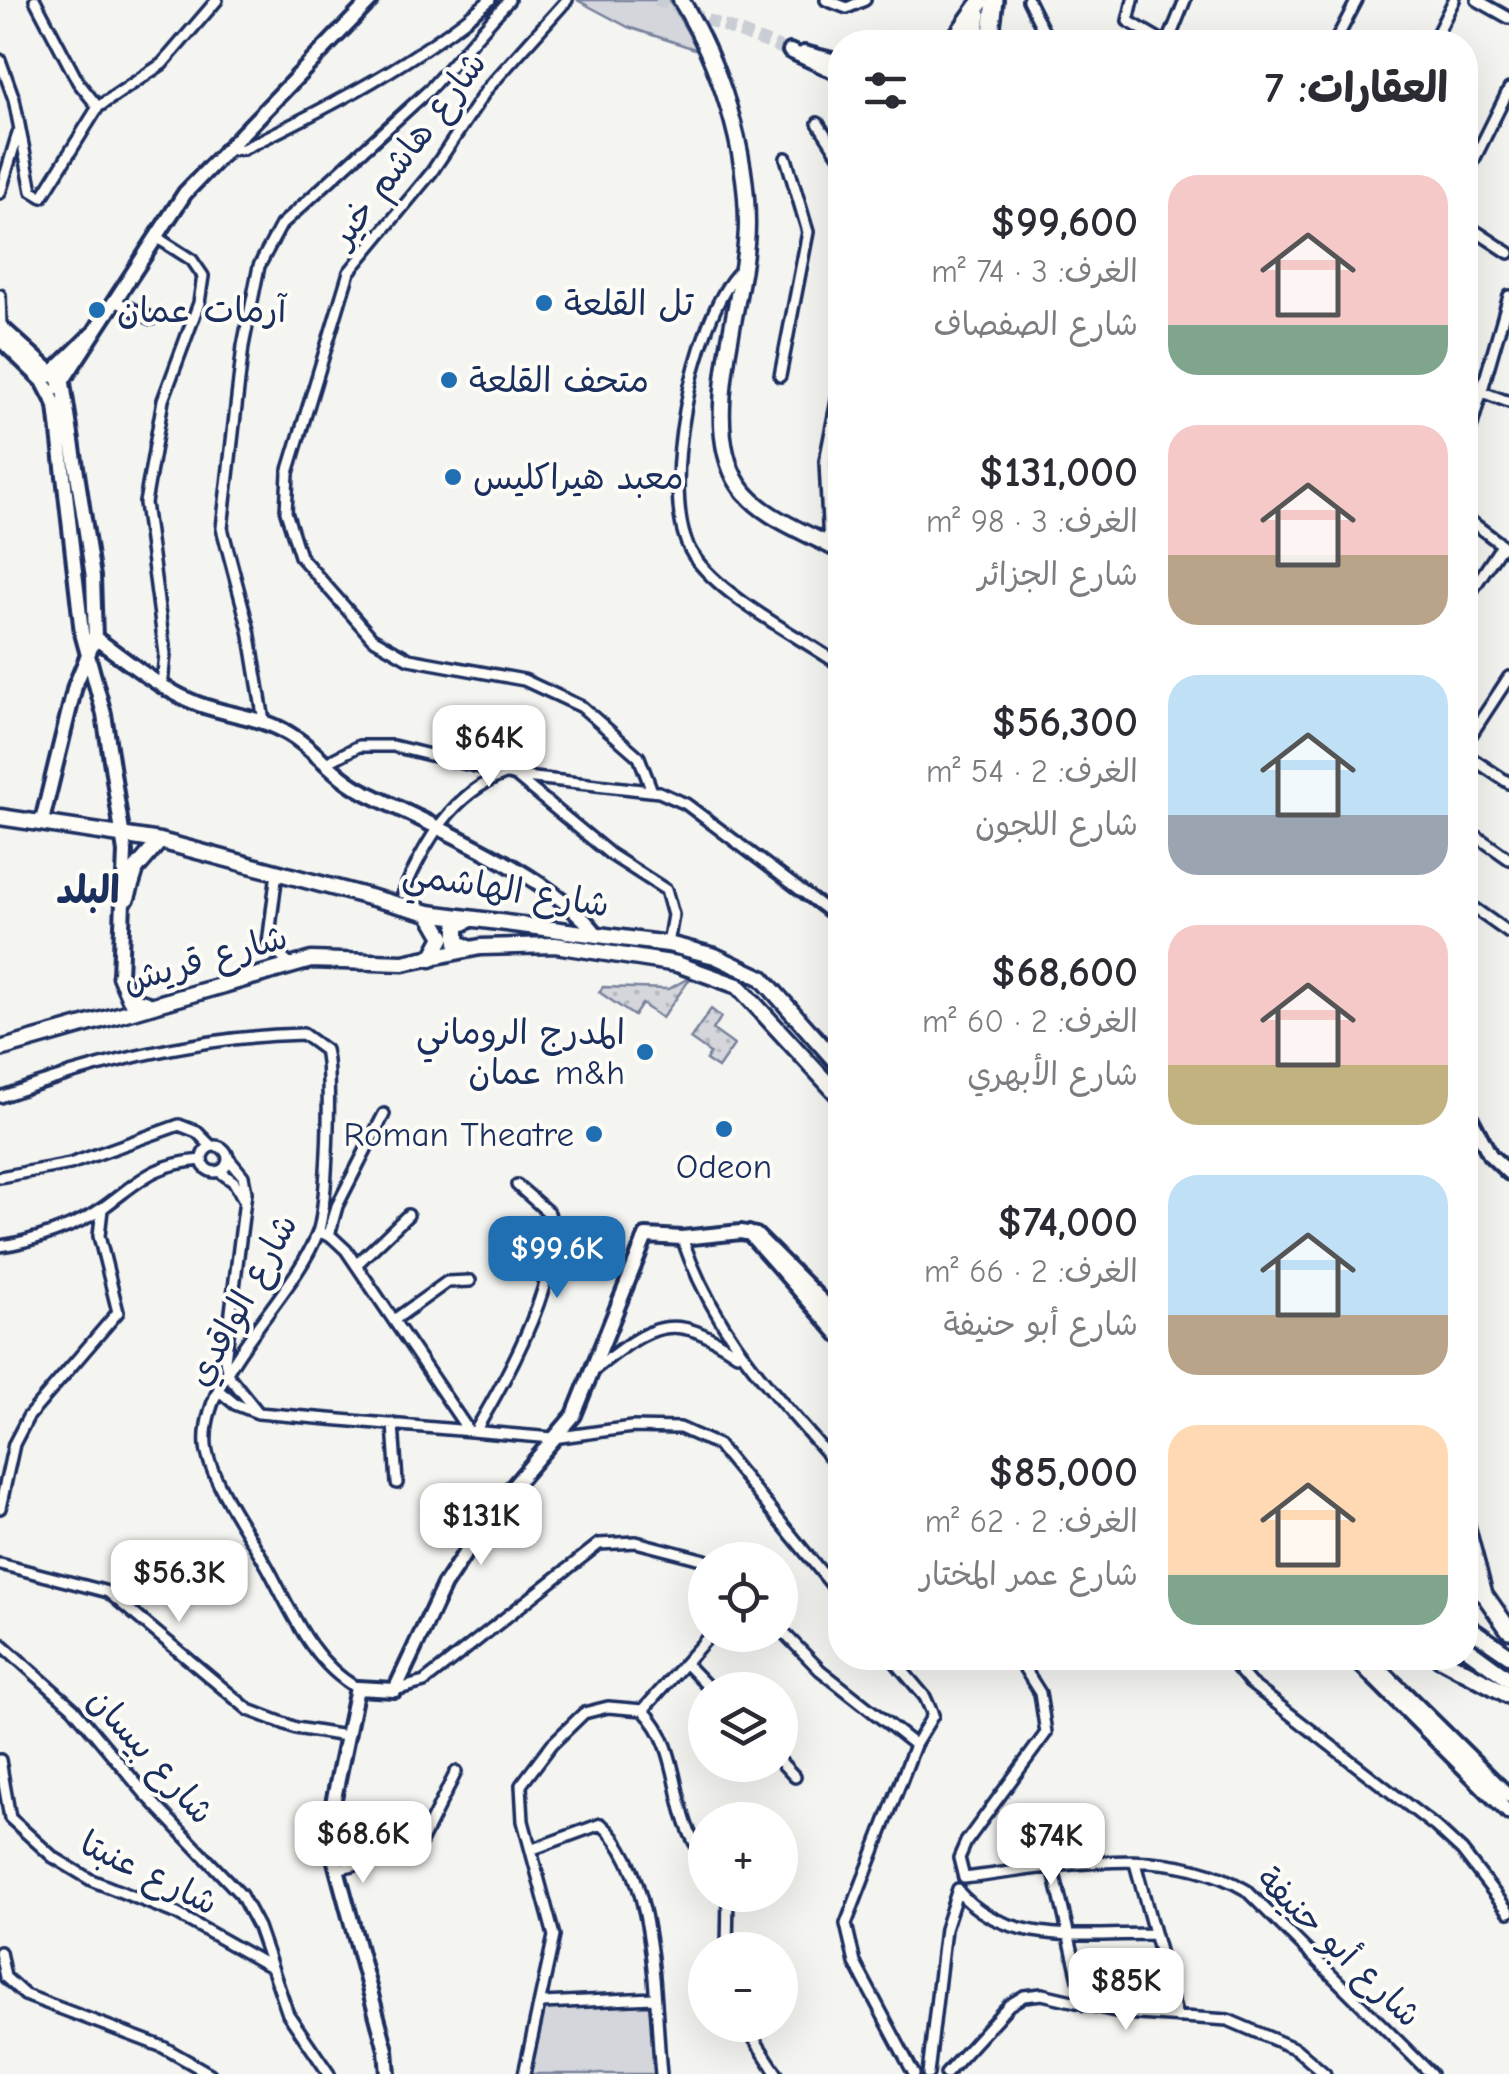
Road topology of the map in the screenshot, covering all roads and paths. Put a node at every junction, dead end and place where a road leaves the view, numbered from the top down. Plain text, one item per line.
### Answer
1 (35, 0) edge
2 (217, 0) edge
3 (372, 0) edge
4 (490, 0) edge
5 (509, 0) edge
6 (567, 0) edge
7 (681, 0) edge
8 (826, 0) edge
9 (865, 0) edge
10 (1028, 0) edge
11 (1132, 0) edge
12 (1185, 0) edge
13 (1357, 0) edge
14 (1454, 0) edge
15 (1477, 0) edge
16 (986, 1) edge
17 (1509, 18) edge
18 (962, 30) edge
19 (978, 30) edge
20 (989, 30) edge
21 (1043, 30) edge
22 (1144, 30) edge
23 (1171, 30) edge
24 (1341, 30) edge
25 (1439, 30) edge
26 (828, 59) edge
27 (0, 60) edge
28 (828, 68) edge
29 (1509, 89) edge
30 (98, 107) junction
31 (1498, 113) junction
32 (1509, 120) edge
33 (818, 123) dead end
34 (18, 132) junction
35 (828, 138) edge
36 (225, 150) junction
37 (1478, 152) edge
38 (786, 158) dead end
39 (0, 193) edge
40 (1478, 233) edge
41 (156, 237) junction
42 (1509, 254) edge
43 (742, 269) junction
44 (0, 295) edge
45 (1509, 296) edge
46 (115, 301) junction
47 (152, 320) dead end
48 (0, 327) edge
49 (0, 339) edge
50 (780, 376) dead end
51 (53, 383) junction
52 (1482, 392) junction
53 (1509, 402) edge
54 (1478, 405) edge
55 (828, 446) edge
56 (828, 487) edge
57 (1478, 527) edge
58 (828, 544) edge
59 (1506, 548) edge
60 (1478, 584) edge
61 (95, 638) junction
62 (88, 651) junction
63 (828, 657) edge
64 (1509, 676) edge
65 (162, 685) junction
66 (264, 720) junction
67 (1478, 724) edge
68 (1478, 762) edge
69 (326, 763) junction
70 (511, 775) junction
71 (1509, 782) edge
72 (652, 791) junction
73 (0, 817) edge
74 (42, 821) junction
75 (438, 826) junction
76 (123, 834) junction
77 (1478, 837) edge
78 (160, 841) junction
79 (1509, 859) edge
80 (276, 872) junction
81 (402, 893) dead end
82 (127, 898) junction
83 (828, 911) edge
84 (1478, 911) edge
85 (429, 913) junction
86 (472, 919) junction
87 (1509, 933) edge
88 (598, 936) junction
89 (668, 944) junction
90 (472, 949) junction
91 (431, 960) junction
92 (290, 966) junction
93 (120, 976) joint
94 (152, 1005) junction
95 (0, 1050) edge
96 (828, 1053) edge
97 (828, 1083) edge
98 (0, 1097) edge
99 (384, 1114) dead end
100 (1478, 1132) edge
101 (211, 1146) junction
102 (228, 1158) junction
103 (202, 1160) junction
104 (219, 1171) junction
105 (1509, 1173) edge
106 (0, 1177) edge
107 (518, 1185) dead end
108 (245, 1202) junction
109 (102, 1208) junction
110 (408, 1215) dead end
111 (749, 1233) junction
112 (324, 1234) junction
113 (682, 1238) junction
114 (0, 1246) edge
115 (356, 1265) junction
116 (470, 1281) dead end
117 (828, 1303) edge
118 (394, 1320) junction
119 (828, 1322) edge
120 (225, 1343) junction
121 (245, 1351) junction
122 (744, 1358) junction
123 (596, 1370) junction
124 (228, 1375) junction
125 (218, 1390) junction
126 (258, 1413) junction
127 (393, 1424) junction
128 (466, 1427) junction
129 (477, 1428) junction
130 (553, 1438) junction
131 (828, 1455) edge
132 (398, 1483) dead end
133 (0, 1508) edge
134 (688, 1556) edge
135 (0, 1564) edge
136 (1478, 1573) edge
137 (828, 1580) edge
138 (1509, 1630) edge
139 (1478, 1634) edge
140 (0, 1643) edge
141 (798, 1647) edge
142 (695, 1652) edge
143 (1509, 1654) edge
144 (1478, 1656) edge
145 (685, 1663) junction
146 (901, 1670) edge
147 (1025, 1670) edge
148 (1240, 1670) edge
149 (1366, 1670) edge
150 (1381, 1670) edge
151 (1462, 1670) edge
152 (694, 1672) edge
153 (1509, 1678) edge
154 (357, 1688) junction
155 (395, 1690) junction
156 (1509, 1695) edge
157 (644, 1710) junction
158 (345, 1736) junction
159 (915, 1745) junction
160 (0, 1760) edge
161 (456, 1772) dead end
162 (1509, 1796) edge
163 (1509, 1813) edge
164 (688, 1830) edge
165 (533, 1849) junction
166 (1135, 1863) junction
167 (1053, 1868) junction
168 (336, 1869) junction
169 (964, 1878) junction
170 (958, 1891) junction
171 (1509, 1912) edge
172 (1070, 1934) junction
173 (1152, 1934) junction
174 (0, 1952) edge
175 (272, 1968) junction
176 (654, 1998) junction
177 (542, 2003) junction
178 (1085, 2005) junction
179 (1178, 2018) junction
180 (756, 2042) edge
181 (210, 2074) edge
182 (329, 2074) edge
183 (388, 2074) edge
184 (524, 2074) edge
185 (661, 2074) edge
186 (777, 2074) edge
187 (914, 2074) edge
188 (928, 2074) edge
189 (946, 2074) edge
190 (1325, 2074) edge
191 (1431, 2074) edge

1 - 30 street
2 - 30 street
3 - 36 main road
4 - 36 street
5 - 66 street
6 - 72 street, شارع هاشم خير
7 - 43 main road
8 - 9 street
10 - 21 street
11 - 22 street
12 - 23 street
13 - 24 street
14 - 25 street
15 - 17 street
16 - 18 highway
16 - 19 highway
16 - 20 highway
26 - 28 main road
27 - 34 street
29 - 31 street
30 - 34 street
31 - 32 street
31 - 37 street
33 - 35 street
34 - 39 street
36 - 41 main road
38 - 50 street
40 - 42 street
41 - 46 main road
41 - 65 street
43 - 58 main road
43 - 63 street
44 - 48 street
45 - 52 street
46 - 47 street
46 - 51 main road
48 - 51 main road
49 - 51 main road
51 - 61 main road
51 - 62 main road
52 - 53 street
52 - 54 street
55 - 56 street
57 - 59 street
59 - 60 street
61 - 62 main road
61 - 65 main road
62 - 74 main road
62 - 76 main road
64 - 67 street
65 - 66 main road
66 - 69 main road
68 - 71 street
69 - 70 street
69 - 75 main road
70 - 72 street
70 - 75 street
70 - 89 street
72 - 83 street
73 - 74 main road, شارع الهاشمي
74 - 76 main road, شارع الهاشمي
75 - 81 street
75 - 88 main road
76 - 78 main road, شارع الهاشمي
76 - 82 main road
77 - 79 street
78 - 80 main road, شارع الهاشمي
78 - 82 main road
80 - 85 main road, شارع الهاشمي
80 - 92 street
82 - 93 main road
84 - 87 street
85 - 86 main road, شارع الهاشمي
85 - 91 main road
86 - 88 main road, شارع الهاشمي
86 - 90 main road
88 - 89 main road, شارع الهاشمي
89 - 96 main road, شارع الهاشمي
90 - 91 main road, شارع الهاشمي
90 - 97 main road, شارع الهاشمي
91 - 92 main road, شارع قريش
92 - 94 main road, شارع قريش
93 - 94 main road
94 - 95 main road, شارع قريش
98 - 112 street, شارع الواقدي
99 - 112 street
100 - 105 main road
101 - 102 street
101 - 103 street
101 - 106 street
102 - 104 street
102 - 108 street
103 - 104 street
103 - 109 street
104 - 108 street
107 - 129 street
108 - 120 street
109 - 114 street
109 - 133 street
110 - 115 street
111 - 113 main road
111 - 117 main road
111 - 119 main road
112 - 115 street
112 - 121 street, شارع الواقدي
113 - 122 street
113 - 123 main road
115 - 118 street
116 - 118 street
118 - 128 street
120 - 121 street
120 - 124 street
121 - 124 street, شارع الواقدي
122 - 123 street
122 - 131 street
123 - 130 main road
124 - 125 street, شارع الواقدي
124 - 126 street
125 - 126 street
125 - 154 street, شارع الواقدي
126 - 127 street
127 - 128 street
127 - 132 street
128 - 129 street
129 - 130 street
130 - 137 street
130 - 155 main road
134 - 155 street
135 - 158 street
136 - 138 highway
139 - 143 main road
140 - 175 street, شارع بيسان
141 - 159 street
142 - 145 street
144 - 153 main road
145 - 152 street
145 - 157 street
146 - 159 street
147 - 169 street
148 - 171 street
149 - 163 main road
150 - 162 main road
151 - 156 highway
154 - 155 main road
154 - 158 main road
157 - 164 street
157 - 165 street
158 - 168 main road
159 - 187 street
160 - 175 street, شارع عنبتا
161 - 168 street
165 - 176 street
165 - 177 street
166 - 167 street, شارع أبو حنيفة
166 - 173 street
166 - 191 street, شارع أبو حنيفة
167 - 169 street, شارع أبو حنيفة
167 - 172 street
168 - 183 main road
169 - 170 street
170 - 172 street
170 - 188 street
172 - 173 street
172 - 178 street
173 - 179 street
174 - 181 street
175 - 182 street, شارع بيسان
176 - 177 street
176 - 185 street
177 - 184 street
178 - 179 street
178 - 189 street
179 - 190 street
180 - 186 street

